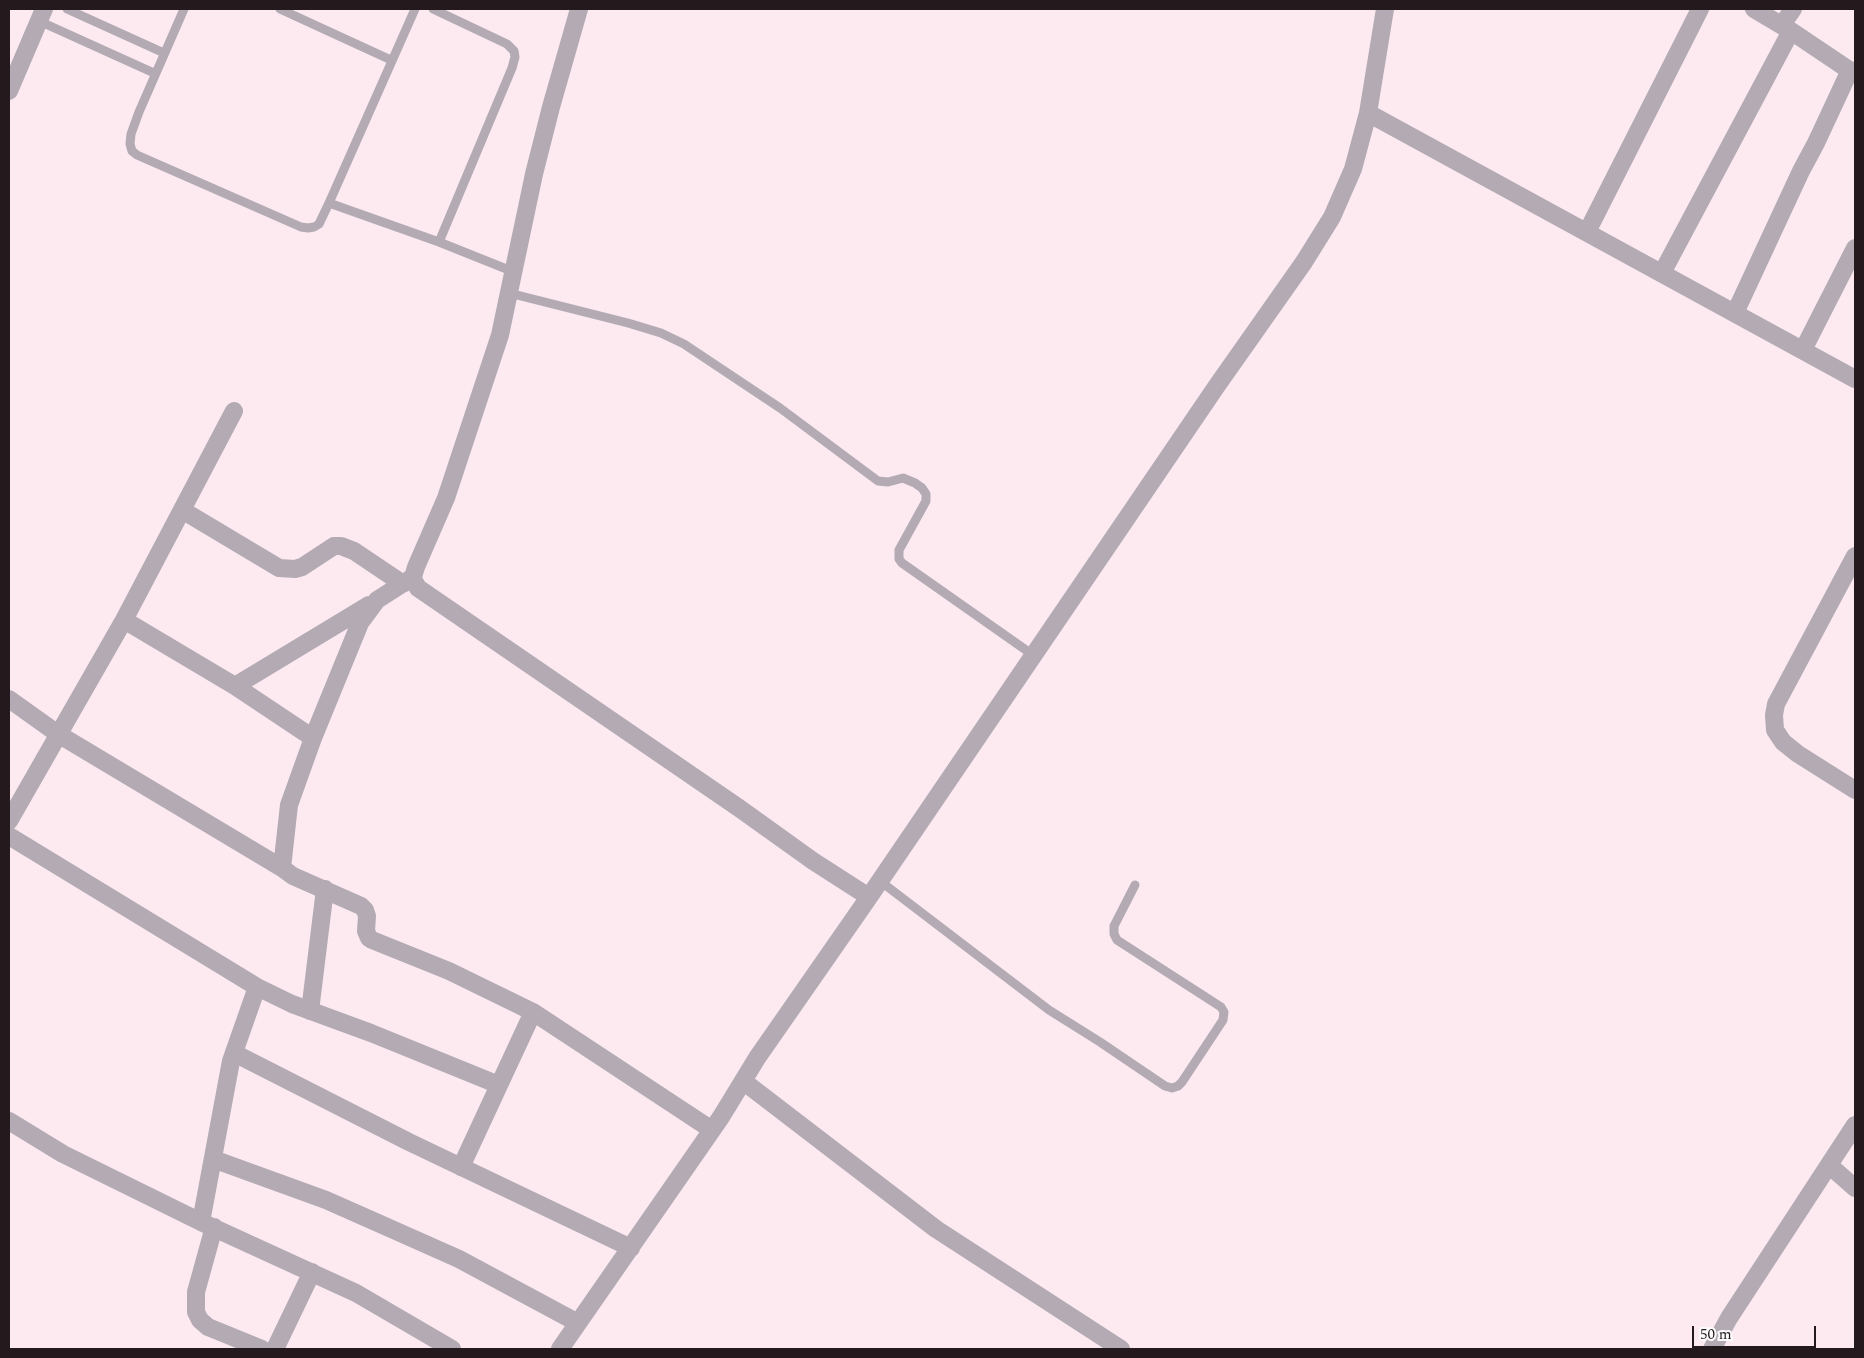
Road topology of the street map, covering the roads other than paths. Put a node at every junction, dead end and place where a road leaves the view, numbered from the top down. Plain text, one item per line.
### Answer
1 (67, 9) edge
2 (184, 9) edge
3 (280, 9) edge
4 (415, 9) edge
5 (433, 9) edge
6 (579, 9) edge
7 (1385, 9) edge
8 (1700, 9) edge
9 (1754, 9) edge
10 (1793, 9) edge
11 (42, 15) edge
12 (1787, 28) junction
13 (164, 53) junction
14 (391, 60) junction
15 (1852, 72) edge
16 (154, 73) junction
17 (9, 91) edge
18 (1368, 112) junction
19 (329, 203) junction
20 (1587, 232) junction
21 (439, 242) junction
22 (1855, 248) edge
23 (514, 272) junction
24 (1662, 273) junction
25 (509, 293) junction
26 (1735, 313) junction
27 (1803, 350) junction
28 (1855, 379) edge
29 (234, 411) dead end
30 (182, 510) junction
31 (1855, 556) edge
32 (408, 580) junction
33 (377, 600) junction
34 (124, 620) junction
35 (1033, 655) junction
36 (235, 686) junction
37 (9, 699) edge
38 (58, 734) junction
39 (313, 738) junction
40 (1855, 790) edge
41 (9, 821) edge
42 (9, 836) edge
43 (282, 868) junction
44 (880, 881) junction
45 (1135, 885) dead end
46 (325, 889) junction
47 (869, 897) junction
48 (257, 987) junction
49 (310, 1010) junction
50 (533, 1012) junction
51 (234, 1053) junction
52 (743, 1081) junction
53 (499, 1085) junction
54 (9, 1121) edge
55 (1855, 1125) edge
56 (712, 1130) junction
57 (213, 1159) junction
58 (1829, 1166) junction
59 (461, 1167) junction
60 (1855, 1188) edge
61 (208, 1224) junction
62 (630, 1248) junction
63 (312, 1272) junction
64 (578, 1323) junction
65 (262, 1349) edge
66 (275, 1349) edge
67 (452, 1349) edge
68 (560, 1349) edge
69 (1121, 1349) edge
70 (1712, 1349) edge

1 - 13 lane
2 - 13 lane
3 - 14 lane
4 - 14 lane
5 - 21 lane
6 - 23 street
7 - 18 street
8 - 20 street
9 - 12 street
10 - 12 street
11 - 16 lane
11 - 17 street
12 - 15 street
12 - 24 street
13 - 16 lane
14 - 19 lane
15 - 26 street
16 - 19 lane
18 - 20 street
18 - 35 street
19 - 21 lane
20 - 24 street
21 - 23 lane
22 - 27 street
23 - 25 street
24 - 26 street
25 - 32 street
25 - 35 lane
26 - 27 street
27 - 28 street
29 - 30 street
30 - 32 street
30 - 34 street
31 - 40 street
32 - 33 street
32 - 47 street
33 - 36 street
33 - 39 street
34 - 36 street
34 - 38 street
35 - 44 street
36 - 39 street
37 - 38 street
38 - 41 street
38 - 43 street
39 - 43 street
42 - 48 street
43 - 46 street
44 - 45 lane
44 - 47 street
46 - 49 street
46 - 50 street
47 - 52 street
48 - 49 street
48 - 51 street
49 - 53 street
50 - 53 street
50 - 56 street
51 - 57 street
51 - 59 street
52 - 56 street
52 - 69 street
53 - 59 street
54 - 61 street
55 - 58 street
56 - 62 street
57 - 61 street
57 - 64 street
58 - 60 street
58 - 70 street
59 - 62 street
61 - 63 street
61 - 65 street
62 - 64 street
63 - 66 street
63 - 67 street
64 - 68 street

